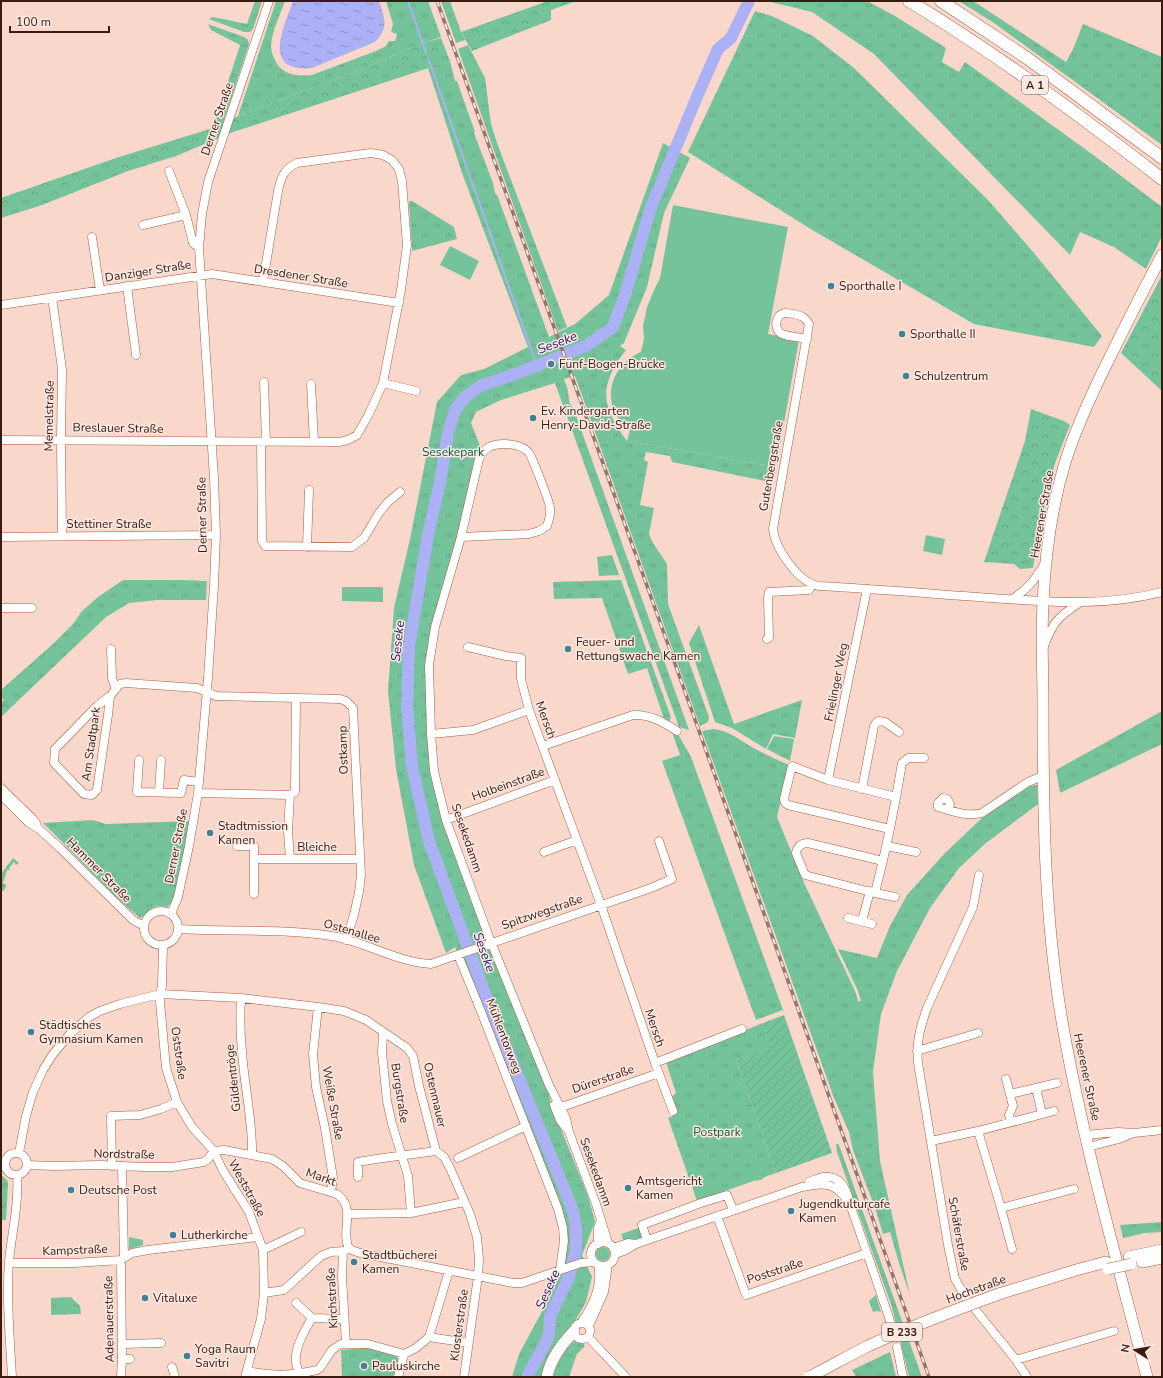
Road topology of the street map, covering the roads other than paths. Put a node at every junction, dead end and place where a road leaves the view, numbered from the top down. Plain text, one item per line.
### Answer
1 (269, 1) edge
2 (909, 1) edge
3 (941, 1) edge
4 (1162, 158) edge
5 (169, 171) dead end
6 (1160, 177) edge
7 (186, 216) junction
8 (143, 224) dead end
9 (92, 236) dead end
10 (199, 248) junction
11 (1162, 255) edge
12 (200, 275) junction
13 (263, 282) junction
14 (127, 286) junction
15 (100, 290) junction
16 (52, 297) junction
17 (399, 303) junction
18 (1, 305) edge
19 (807, 339) dead end
20 (136, 355) dead end
21 (264, 382) dead end
22 (383, 383) junction
23 (311, 384) dead end
24 (416, 391) dead end
25 (1, 440) edge
26 (61, 440) junction
27 (211, 441) junction
28 (264, 442) junction
29 (314, 442) junction
30 (309, 490) dead end
31 (400, 492) dead end
32 (216, 535) junction
33 (62, 536) junction
34 (1, 537) edge
35 (461, 537) junction
36 (307, 547) junction
37 (1046, 561) junction
38 (812, 585) junction
39 (867, 588) junction
40 (1162, 592) edge
41 (1012, 599) junction
42 (1043, 602) junction
43 (1079, 603) junction
44 (1, 608) edge
45 (32, 608) dead end
46 (767, 639) dead end
47 (468, 647) dead end
48 (111, 649) dead end
49 (1042, 649) junction
50 (116, 688) junction
51 (207, 692) junction
52 (110, 696) junction
53 (296, 698) junction
54 (529, 710) junction
55 (677, 731) dead end
56 (899, 732) dead end
57 (431, 734) junction
58 (543, 746) junction
59 (924, 758) dead end
60 (139, 760) dead end
61 (161, 760) dead end
62 (1043, 776) junction
63 (555, 780) junction
64 (828, 780) junction
65 (199, 782) junction
66 (1, 788) edge
67 (862, 789) junction
68 (159, 792) junction
69 (198, 793) junction
70 (290, 795) junction
71 (1, 796) edge
72 (896, 797) junction
73 (949, 810) dead end
74 (446, 820) junction
75 (39, 829) junction
76 (890, 829) junction
77 (577, 840) junction
78 (659, 841) dead end
79 (237, 846) dead end
80 (887, 846) junction
81 (544, 852) dead end
82 (916, 852) dead end
83 (254, 859) junction
84 (290, 859) junction
85 (360, 859) junction
86 (883, 861) junction
87 (979, 875) dead end
88 (872, 892) junction
89 (254, 894) dead end
90 (895, 898) dead end
91 (601, 905) junction
92 (171, 914) junction
93 (848, 918) dead end
94 (862, 921) junction
95 (872, 924) dead end
96 (144, 926) junction
97 (178, 929) junction
98 (346, 940) junction
99 (491, 942) junction
100 (163, 945) junction
101 (461, 954) junction
102 (160, 994) junction
103 (241, 998) junction
104 (318, 1007) junction
105 (742, 1029) dead end
106 (383, 1032) junction
107 (978, 1033) dead end
108 (917, 1051) junction
109 (655, 1063) junction
110 (659, 1073) junction
111 (1006, 1079) dead end
112 (1057, 1083) dead end
113 (1036, 1088) junction
114 (1014, 1093) dead end
115 (177, 1102) junction
116 (558, 1108) junction
117 (1054, 1111) dead end
118 (674, 1112) dead end
119 (1042, 1114) junction
120 (1011, 1122) junction
121 (526, 1126) junction
122 (1162, 1130) edge
123 (978, 1131) junction
124 (1134, 1132) junction
125 (1085, 1135) junction
126 (931, 1141) junction
127 (1088, 1147) junction
128 (214, 1151) junction
129 (436, 1151) junction
130 (19, 1153) junction
131 (252, 1155) junction
132 (402, 1156) junction
133 (458, 1158) dead end
134 (3, 1165) edge
135 (28, 1165) junction
136 (112, 1166) junction
137 (122, 1166) junction
138 (18, 1175) junction
139 (358, 1177) dead end
140 (1074, 1189) dead end
141 (331, 1192) junction
142 (464, 1202) junction
143 (1001, 1208) junction
144 (733, 1210) junction
145 (411, 1213) junction
146 (348, 1214) junction
147 (717, 1216) junction
148 (601, 1220) junction
149 (301, 1232) dead end
150 (258, 1237) junction
151 (647, 1240) junction
152 (598, 1244) junction
153 (612, 1248) junction
154 (1012, 1249) dead end
155 (263, 1250) junction
156 (346, 1250) junction
157 (1162, 1250) edge
158 (591, 1253) junction
159 (867, 1253) junction
160 (122, 1258) junction
161 (1162, 1258) edge
162 (1130, 1261) junction
163 (9, 1263) junction
164 (581, 1263) junction
165 (596, 1264) junction
166 (608, 1265) junction
167 (563, 1269) junction
168 (449, 1271) junction
169 (478, 1276) junction
170 (264, 1293) junction
171 (1000, 1297) junction
172 (296, 1303) dead end
173 (312, 1318) junction
174 (344, 1319) junction
175 (893, 1330) dead end
176 (1114, 1331) dead end
177 (580, 1332) junction
178 (429, 1337) junction
179 (161, 1343) dead end
180 (468, 1343) junction
181 (122, 1344) junction
182 (346, 1344) junction
183 (897, 1347) dead end
184 (404, 1354) junction
185 (1016, 1360) junction
186 (172, 1368) dead end
187 (246, 1374) edge
188 (299, 1375) edge
189 (12, 1377) edge
190 (121, 1377) edge
191 (175, 1377) edge
192 (398, 1377) edge
193 (464, 1377) edge
194 (547, 1377) edge
195 (553, 1377) edge
196 (626, 1377) edge
197 (809, 1377) edge
198 (826, 1377) edge
199 (903, 1377) edge
200 (1027, 1377) edge
201 (1147, 1377) edge

1 - 10 street, Derner Straße
2 - 6 highway, A 1
3 - 4 highway, A 1
5 - 7 street, Derner Straße
7 - 8 street
7 - 10 street, Derner Straße
9 - 15 street, Danziger Straße
10 - 12 street, Derner Straße
11 - 37 main road, Heerener Straße
12 - 13 street, Dresdener Straße
12 - 14 street, Danziger Straße
12 - 27 street, Derner Straße
13 - 17 street, Dresdener Straße
13 - 17 street, Breslauer Straße
14 - 15 street, Danziger Straße
14 - 20 street
15 - 16 street, Danziger Straße
16 - 18 street, Danziger Straße
16 - 26 street, Memelstraße
17 - 22 street, Breslauer Straße
19 - 38 street, Gutenbergstraße
21 - 28 street
22 - 24 street
22 - 29 street, Breslauer Straße
23 - 29 street
25 - 26 street, Breslauer Straße
26 - 27 street, Breslauer Straße
26 - 33 street, Memelstraße
27 - 28 street, Breslauer Straße
27 - 32 street, Derner Straße
28 - 29 street, Breslauer Straße
28 - 36 street
30 - 36 street
31 - 36 street
32 - 33 street, Stettiner Straße
32 - 51 street, Derner Straße
33 - 34 street, Stettiner Straße
35 - 35 street, Sesekedamm
35 - 57 street, Sesekedamm
37 - 41 street
37 - 42 main road, Heerener Straße
38 - 39 street
38 - 46 street
39 - 41 street
39 - 64 street, Frielinger Weg
40 - 43 street
41 - 42 street
42 - 43 street
42 - 49 main road, Heerener Straße
43 - 49 street
44 - 45 street
47 - 54 street, Mersch
48 - 50 street
49 - 62 main road, Heerener Straße
50 - 51 street
50 - 52 street, Am Stadtpark
51 - 53 street, Ostkamp
51 - 65 street, Derner Straße
52 - 52 street, Am Stadtpark
53 - 70 street, Bleiche
53 - 85 street, Ostkamp
54 - 57 street
54 - 58 street, Mersch
55 - 58 street
56 - 67 street
57 - 74 street, Sesekedamm
58 - 63 street, Mersch
59 - 72 street
60 - 68 street, Derner Straße
61 - 68 street
62 - 73 street
62 - 125 main road, Heerener Straße
63 - 74 street, Holbeinstraße
63 - 77 street, Mersch
64 - 67 street
64 - 76 street
65 - 68 street, Derner Straße
65 - 69 street, Derner Straße
66 - 75 street, Hammer Straße
67 - 72 street
69 - 70 street
69 - 92 street, Derner Straße
70 - 84 street, Bleiche
71 - 75 street, Hammer Straße
72 - 76 street
74 - 99 street, Sesekedamm
75 - 96 street, Hammer Straße
76 - 80 street
77 - 81 street
77 - 91 street, Mersch
78 - 91 street
79 - 83 street
80 - 82 street
80 - 86 street
83 - 84 street
83 - 89 street
84 - 85 street, Bleiche
85 - 98 street, Ostkamp
86 - 88 street
86 - 88 street
87 - 108 street, Schäferstraße
88 - 90 street
88 - 94 street
91 - 99 street, Spitzwegstraße
91 - 109 street, Mersch
92 - 96 street
92 - 97 street
93 - 94 street
94 - 95 street
96 - 100 street, Hammer Straße
97 - 98 street, Ostenallee
97 - 100 street
98 - 101 street, Ostenallee
99 - 101 street, Ostenallee
99 - 116 street, Sesekedamm
100 - 102 street, Oststraße
101 - 121 street, Mühlentorweg
102 - 103 street, Ostenmauer
102 - 115 street, Oststraße
102 - 130 street, Ostenmauer
103 - 104 street, Ostenmauer
103 - 131 street, Güldentröge
104 - 106 street, Ostenmauer
104 - 141 street, Weiße Straße
105 - 109 street
106 - 129 street, Ostenmauer
106 - 132 street, Burgstraße
107 - 108 street
108 - 126 street, Schäferstraße
109 - 110 street, Mersch
110 - 116 street, Dürerstraße
110 - 118 street, Mersch
111 - 120 street
112 - 113 street
113 - 114 street
113 - 119 street
115 - 128 street, Oststraße
115 - 136 street
116 - 148 street, Sesekedamm
117 - 119 street
119 - 120 street
120 - 123 street
121 - 133 street
121 - 167 street, Mühlentorweg
122 - 124 street
123 - 126 street
123 - 143 street
124 - 125 street
124 - 127 street
125 - 127 main road, Heerener Straße
126 - 185 street, Schäferstraße
127 - 201 main road, Heerener Straße
128 - 131 street, Markt
128 - 137 street, Nordstraße
128 - 150 street, Weststraße
129 - 132 street
129 - 142 street, Ostenmauer
130 - 134 street
130 - 135 street
131 - 141 street, Markt
132 - 139 street
132 - 145 street, Burgstraße
134 - 138 street
135 - 136 street, Nordstraße
135 - 138 street
136 - 137 street, Nordstraße
137 - 160 street, Adenauerstraße
138 - 163 street
140 - 143 street
141 - 146 street, Markt
142 - 145 street
142 - 169 street, Ostenmauer
143 - 154 street
144 - 147 street
144 - 151 street
144 - 159 street
145 - 146 street
146 - 156 street
147 - 151 street
147 - 159 street, Poststraße
148 - 152 street, Sesekedamm
148 - 153 street, Sesekedamm
149 - 155 street
150 - 155 street, Weststraße
150 - 160 street, Kampstraße
151 - 153 street
152 - 153 street
152 - 158 street
153 - 166 street
155 - 170 street, Weststraße
156 - 168 street
156 - 170 street
156 - 174 street, Kirchstraße
157 - 162 main road, Hochstraße / B 233
158 - 164 street
158 - 165 street
159 - 175 street
160 - 163 street, Kampstraße
160 - 181 street, Adenauerstraße
161 - 162 main road, Hochstraße / B 233
162 - 171 main road, Hochstraße / B 233, bridge
163 - 189 street
164 - 165 street
164 - 167 street
165 - 166 street
165 - 177 street
166 - 177 street
167 - 169 street
168 - 169 street
168 - 178 street
169 - 180 street, Klosterstraße
170 - 187 street, Weststraße
171 - 197 main road, Hochstraße / B 233, bridge
171 - 198 main road, Hochstraße / B 233
172 - 173 street
173 - 174 street
173 - 188 street
174 - 182 street, Kirchstraße
176 - 185 street
177 - 194 main road
177 - 195 main road
177 - 196 street
178 - 180 street
178 - 184 street
179 - 181 street
180 - 193 street, Klosterstraße
181 - 190 street, Adenauerstraße
182 - 184 street
182 - 188 street
183 - 199 street
184 - 192 street
185 - 200 street, Schäferstraße
186 - 191 street
187 - 188 street

